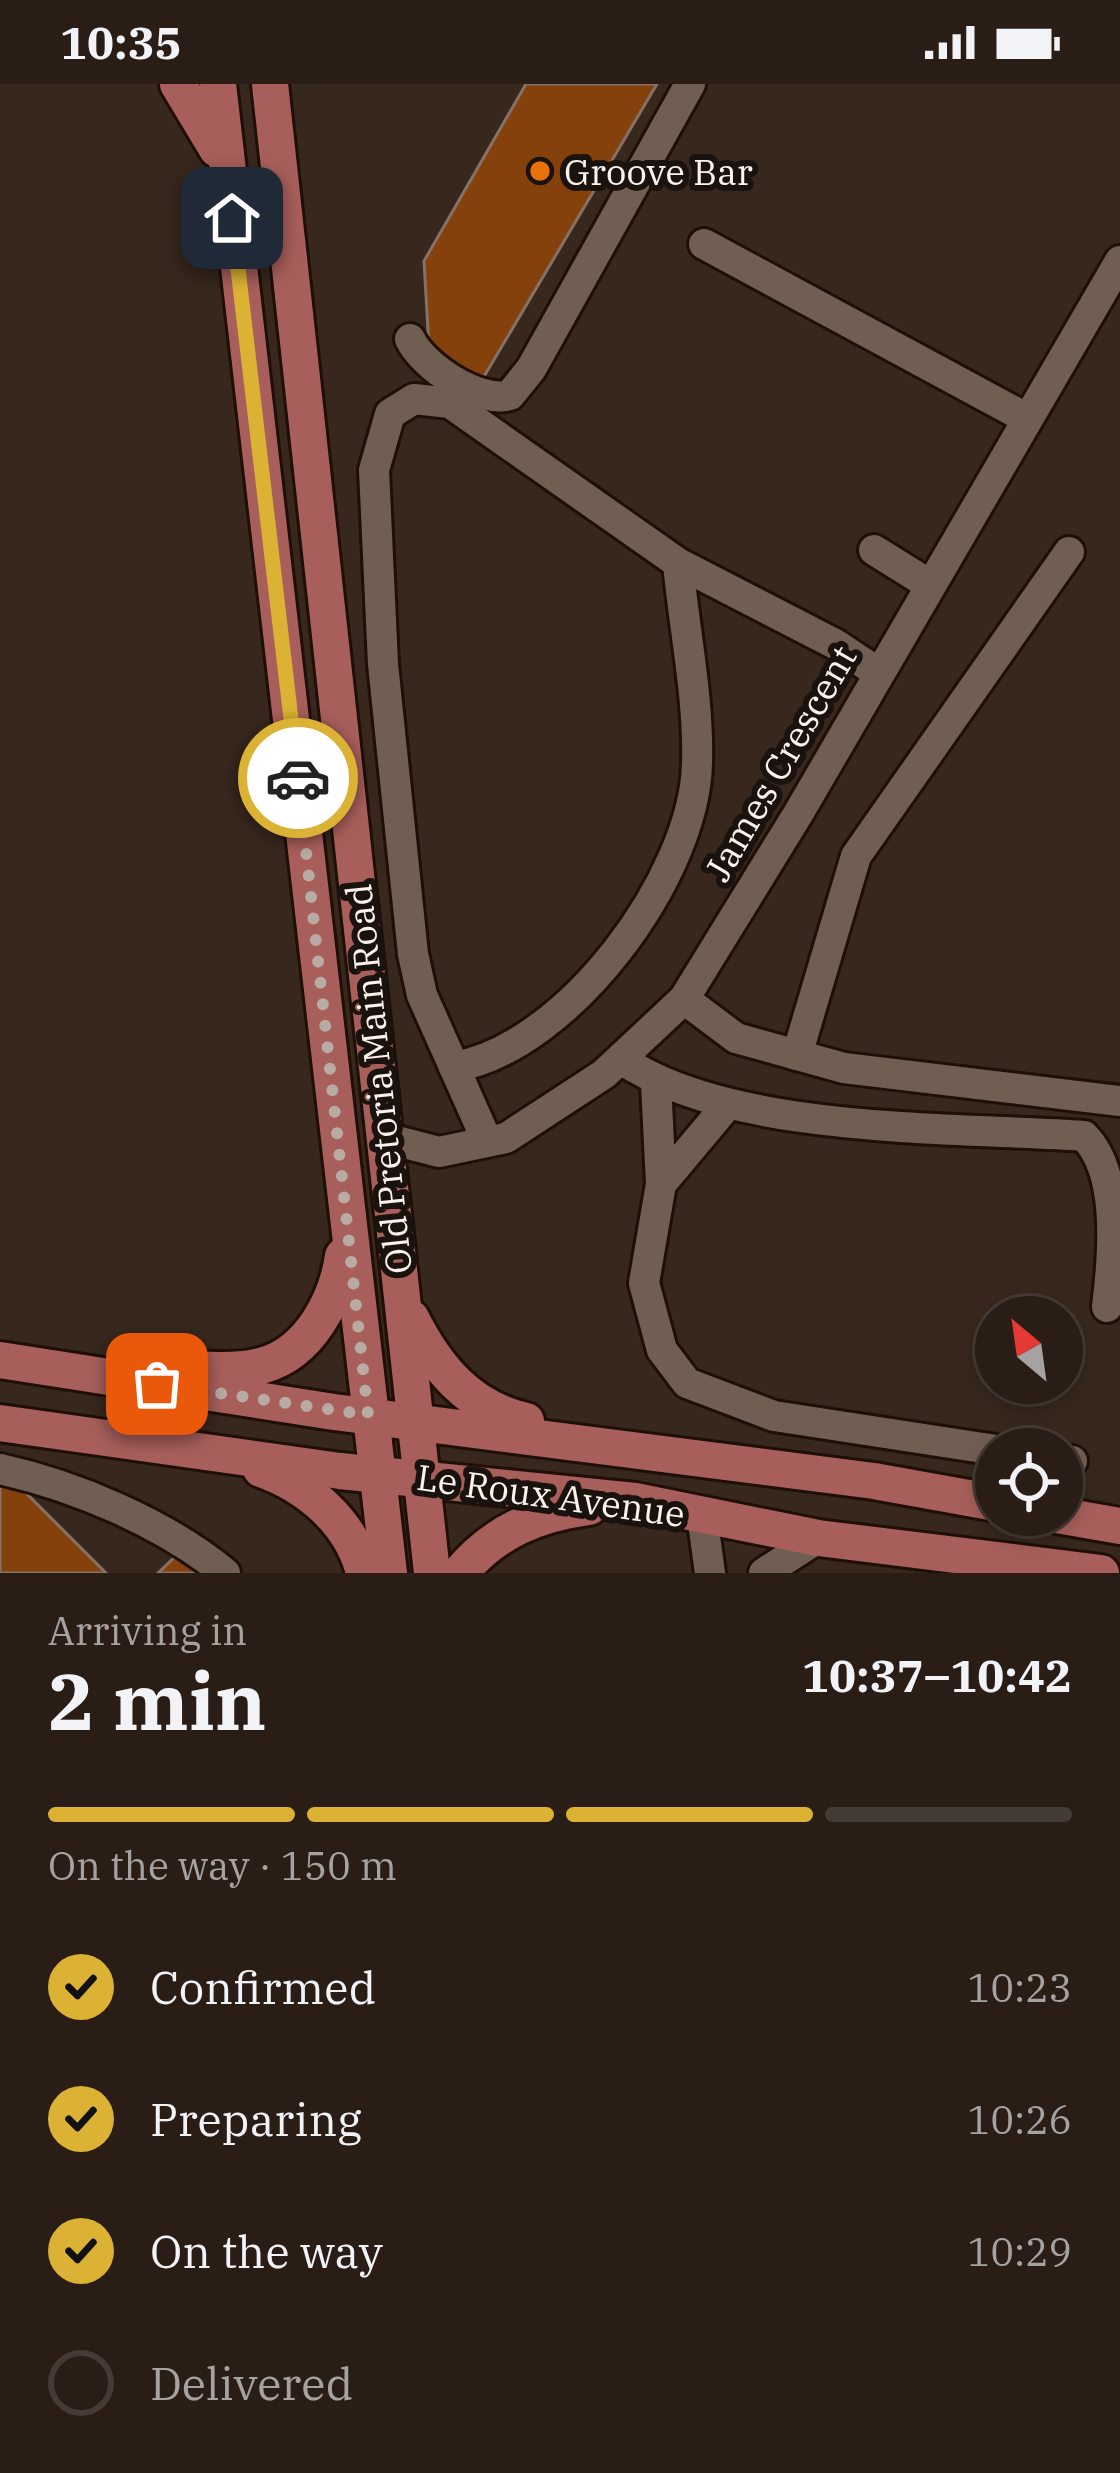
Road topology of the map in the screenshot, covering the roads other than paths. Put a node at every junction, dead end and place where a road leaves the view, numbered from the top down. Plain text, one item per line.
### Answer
1 (178, 84) edge
2 (218, 84) edge
3 (270, 84) edge
4 (690, 84) edge
5 (226, 175) junction
6 (704, 244) dead end
7 (1120, 261) edge
8 (410, 339) dead end
9 (1026, 418) junction
10 (874, 550) dead end
11 (1069, 552) dead end
12 (678, 563) junction
13 (930, 586) junction
14 (877, 672) junction
15 (684, 999) junction
16 (797, 1055) junction
17 (621, 1059) junction
18 (454, 1067) junction
19 (656, 1083) junction
20 (1120, 1101) edge
21 (728, 1104) junction
22 (385, 1138) junction
23 (487, 1142) junction
24 (661, 1184) junction
25 (348, 1219) junction
26 (395, 1240) junction
27 (1107, 1307) dead end
28 (0, 1360) edge
29 (68, 1371) junction
30 (368, 1415) junction
31 (416, 1422) junction
32 (0, 1423) edge
33 (566, 1441) junction
34 (975, 1447) edge
35 (207, 1452) junction
36 (0, 1468) edge
37 (376, 1472) junction
38 (422, 1477) junction
39 (975, 1500) edge
40 (634, 1501) junction
41 (702, 1515) junction
42 (1083, 1519) edge
43 (1120, 1526) edge
44 (818, 1538) junction
45 (225, 1573) edge
46 (364, 1573) edge
47 (389, 1573) edge
48 (432, 1573) edge
49 (460, 1573) edge
50 (710, 1573) edge
51 (764, 1573) edge
52 (1101, 1573) edge

1 - 5 main road
2 - 5 main road, Old Pretoria Main Road
3 - 22 main road, Old Pretoria Main Road
4 - 8 street
5 - 25 main road, Old Pretoria Main Road
6 - 9 street
7 - 9 street, James Crescent
9 - 13 street, James Crescent
10 - 13 street
11 - 16 street
12 - 14 street
12 - 18 street
12 - 18 street
13 - 14 street, James Crescent
14 - 15 street, James Crescent
15 - 16 street
15 - 17 street, James Crescent
16 - 20 street
17 - 19 street
17 - 23 street, James Crescent
18 - 23 street
19 - 21 street
19 - 24 street
21 - 24 street
21 - 27 street
22 - 23 street, James Crescent
22 - 26 main road, Old Pretoria Main Road
24 - 34 street
25 - 29 main road
25 - 30 main road, Old Pretoria Main Road
26 - 31 main road, Old Pretoria Main Road
26 - 33 main road
28 - 29 main road, Le Roux Avenue
29 - 30 main road, Le Roux Avenue
30 - 31 main road, Le Roux Avenue
30 - 37 main road, Old Pretoria Main Road
31 - 33 main road, Le Roux Avenue
31 - 38 main road, Old Pretoria Main Road
32 - 35 main road, Le Roux Avenue
33 - 39 main road, Le Roux Avenue
35 - 37 main road, Le Roux Avenue
35 - 46 main road
36 - 45 street
37 - 38 main road, Le Roux Avenue
37 - 47 main road, Old Pretoria Main Road
38 - 40 main road, Le Roux Avenue
38 - 48 main road, Old Pretoria Main Road
40 - 41 main road, Le Roux Avenue
40 - 49 main road
41 - 44 main road, Le Roux Avenue
41 - 50 street
42 - 43 main road
44 - 51 street
44 - 52 main road, Le Roux Avenue

